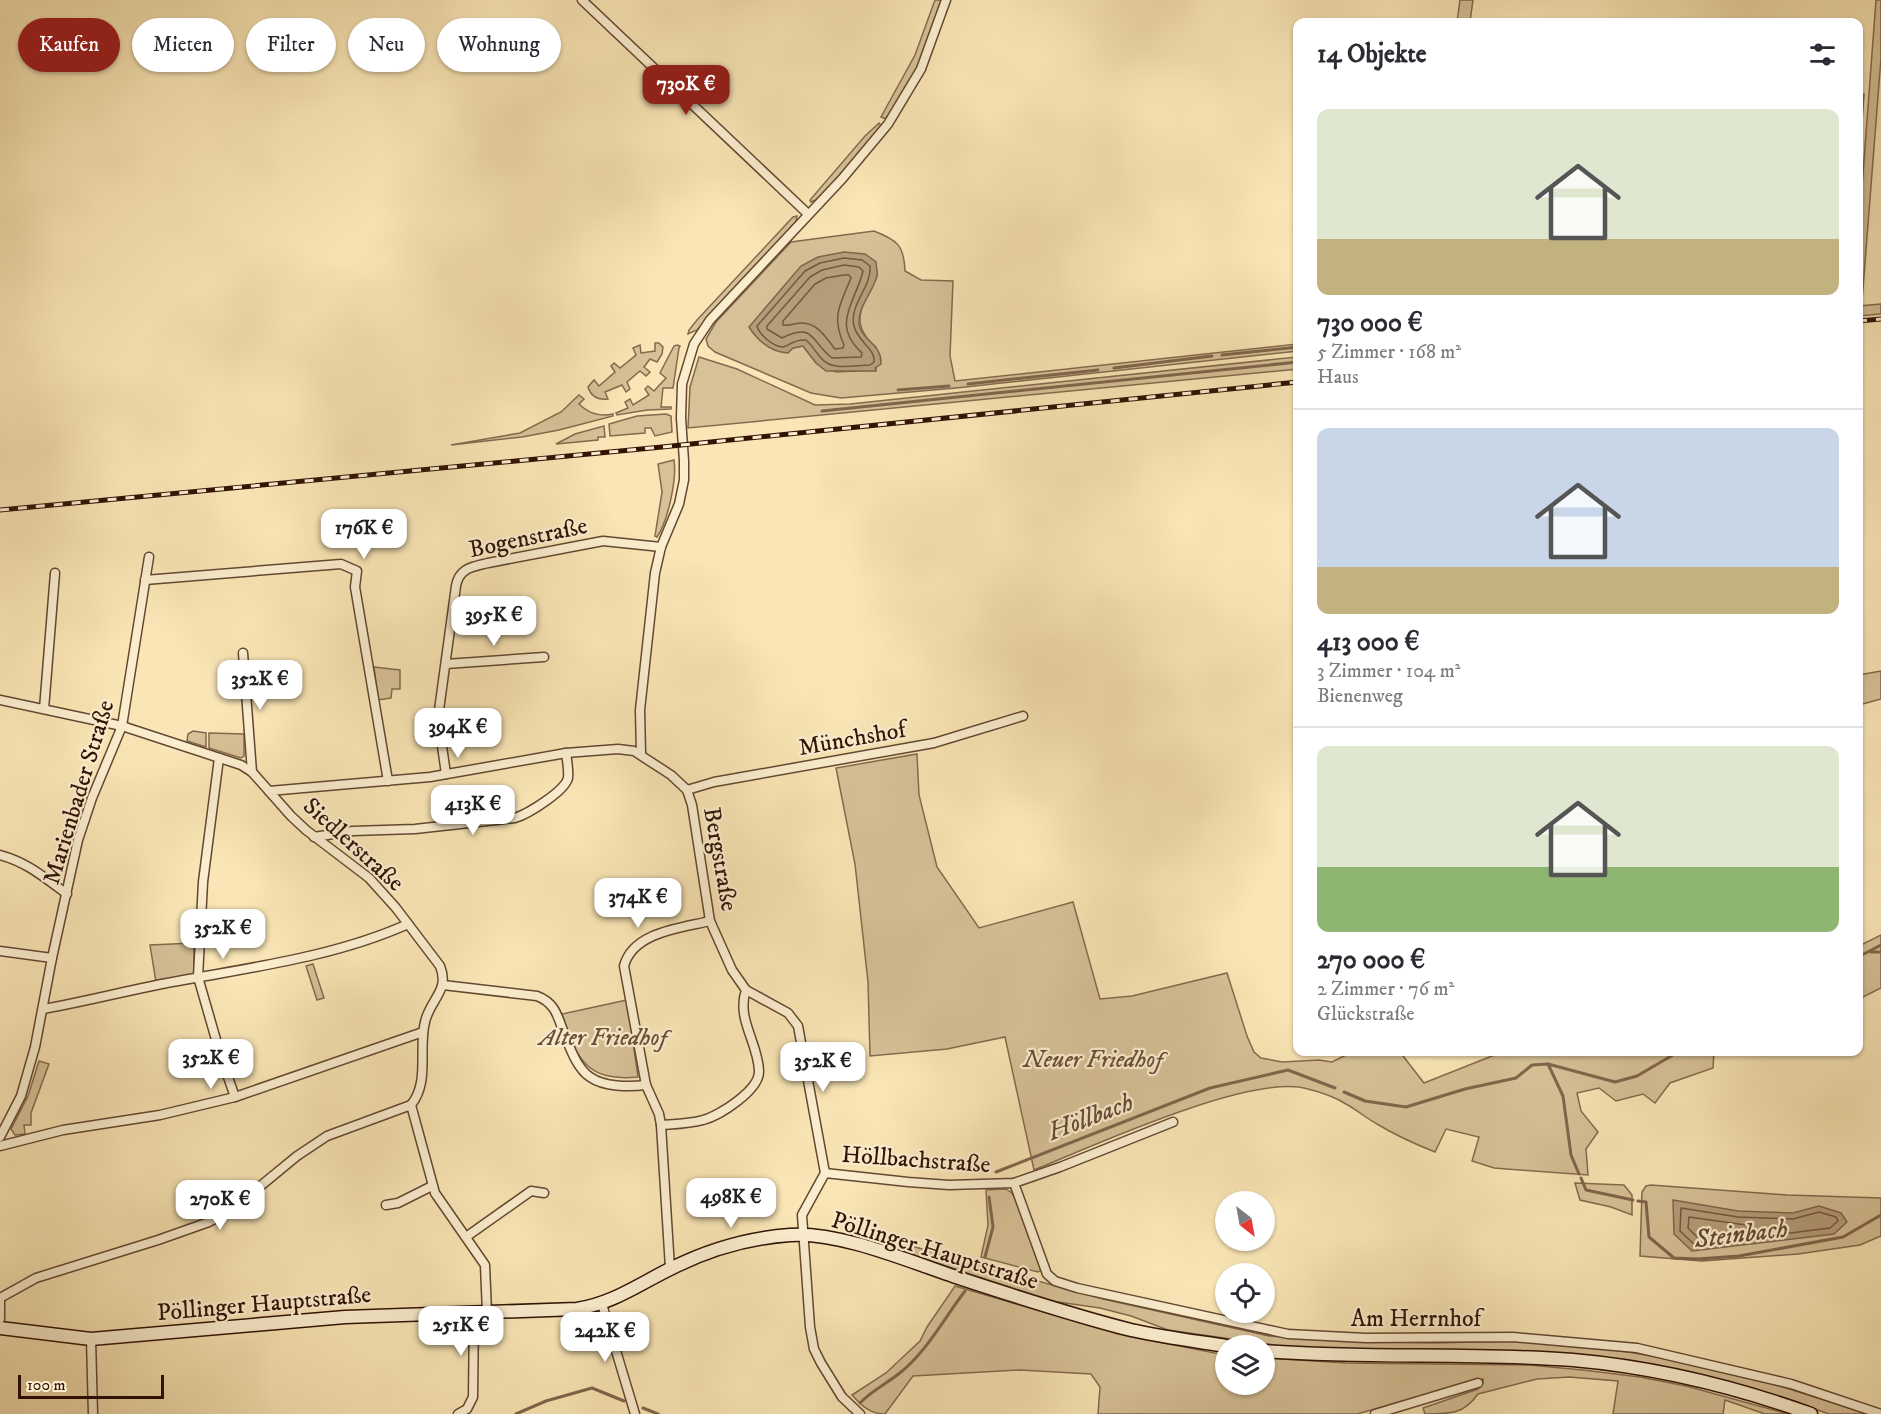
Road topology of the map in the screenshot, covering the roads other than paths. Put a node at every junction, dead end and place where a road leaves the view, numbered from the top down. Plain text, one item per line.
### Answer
1 (582, 0) edge
2 (946, 0) edge
3 (808, 214) junction
4 (661, 547) junction
5 (149, 557) dead end
6 (55, 573) dead end
7 (145, 580) junction
8 (243, 652) dead end
9 (544, 657) dead end
10 (446, 664) junction
11 (0, 700) edge
12 (44, 709) junction
13 (1023, 717) dead end
14 (122, 726) junction
15 (566, 753) junction
16 (640, 754) junction
17 (219, 758) junction
18 (252, 772) junction
19 (446, 774) junction
20 (388, 781) junction
21 (687, 790) junction
22 (269, 791) junction
23 (314, 837) junction
24 (0, 855) edge
25 (67, 894) junction
26 (710, 921) junction
27 (408, 924) junction
28 (0, 951) edge
29 (52, 958) junction
30 (198, 977) junction
31 (444, 985) junction
32 (746, 990) junction
33 (43, 1009) junction
34 (423, 1032) junction
35 (646, 1085) junction
36 (235, 1097) junction
37 (411, 1105) junction
38 (1173, 1122) dead end
39 (661, 1125) junction
40 (0, 1137) edge
41 (0, 1146) edge
42 (825, 1173) junction
43 (1014, 1184) junction
44 (432, 1186) junction
45 (544, 1193) dead end
46 (386, 1205) dead end
47 (802, 1234) junction
48 (466, 1237) junction
49 (670, 1268) junction
50 (0, 1298) edge
51 (602, 1304) junction
52 (480, 1313) junction
53 (0, 1319) edge
54 (0, 1328) edge
55 (91, 1339) junction
56 (1215, 1344) edge
57 (1275, 1351) edge
58 (1478, 1383) dead end
59 (93, 1414) edge
60 (458, 1414) edge
61 (635, 1414) edge
62 (860, 1414) edge
63 (1375, 1414) edge
64 (1811, 1414) edge
65 (1881, 1414) edge

1 - 3 street
2 - 3 street
3 - 4 street
4 - 10 street, Bogenstraße
4 - 16 street
5 - 7 street, Marienbader Straße
6 - 12 street
7 - 14 street, Marienbader Straße
7 - 20 street
8 - 18 street
9 - 10 street
10 - 19 street, Bogenstraße
11 - 12 street, Siedlerstraße
12 - 14 street, Siedlerstraße
13 - 21 street, Münchshof
14 - 17 street, Siedlerstraße
14 - 25 street, Marienbader Straße
15 - 16 street
15 - 19 street
15 - 23 street
16 - 21 street, Bergstraße
17 - 18 street, Siedlerstraße
17 - 30 street
18 - 22 street, Siedlerstraße
19 - 20 street
20 - 22 street
21 - 26 street, Bergstraße
22 - 23 street, Siedlerstraße
23 - 27 street, Siedlerstraße
24 - 25 street
25 - 29 street, Marienbader Straße
26 - 32 street, Bergstraße
26 - 35 street
27 - 30 street
27 - 31 street, Siedlerstraße
28 - 29 street
29 - 33 street, Marienbader Straße
30 - 33 street
30 - 36 street
31 - 34 street
31 - 35 street
32 - 39 street
32 - 42 street, Bergstraße
33 - 40 street, Marienbader Straße
34 - 36 street
34 - 37 street
35 - 39 street
36 - 41 street
37 - 44 street
37 - 50 street
38 - 43 street, Höllbachstraße
39 - 49 street
42 - 43 street, Höllbachstraße
42 - 47 street
43 - 65 street, Am Herrnhof
44 - 46 street
44 - 48 street
45 - 48 street
47 - 49 street, Pöllinger Hauptstraße
47 - 56 street, Pöllinger Hauptstraße
47 - 62 street
48 - 52 street
49 - 51 street, Pöllinger Hauptstraße
50 - 53 street
51 - 52 street, Pöllinger Hauptstraße
51 - 61 street
52 - 55 street, Pöllinger Hauptstraße
52 - 60 street
54 - 55 street, Pöllinger Hauptstraße
55 - 59 street
57 - 64 street
58 - 63 street

